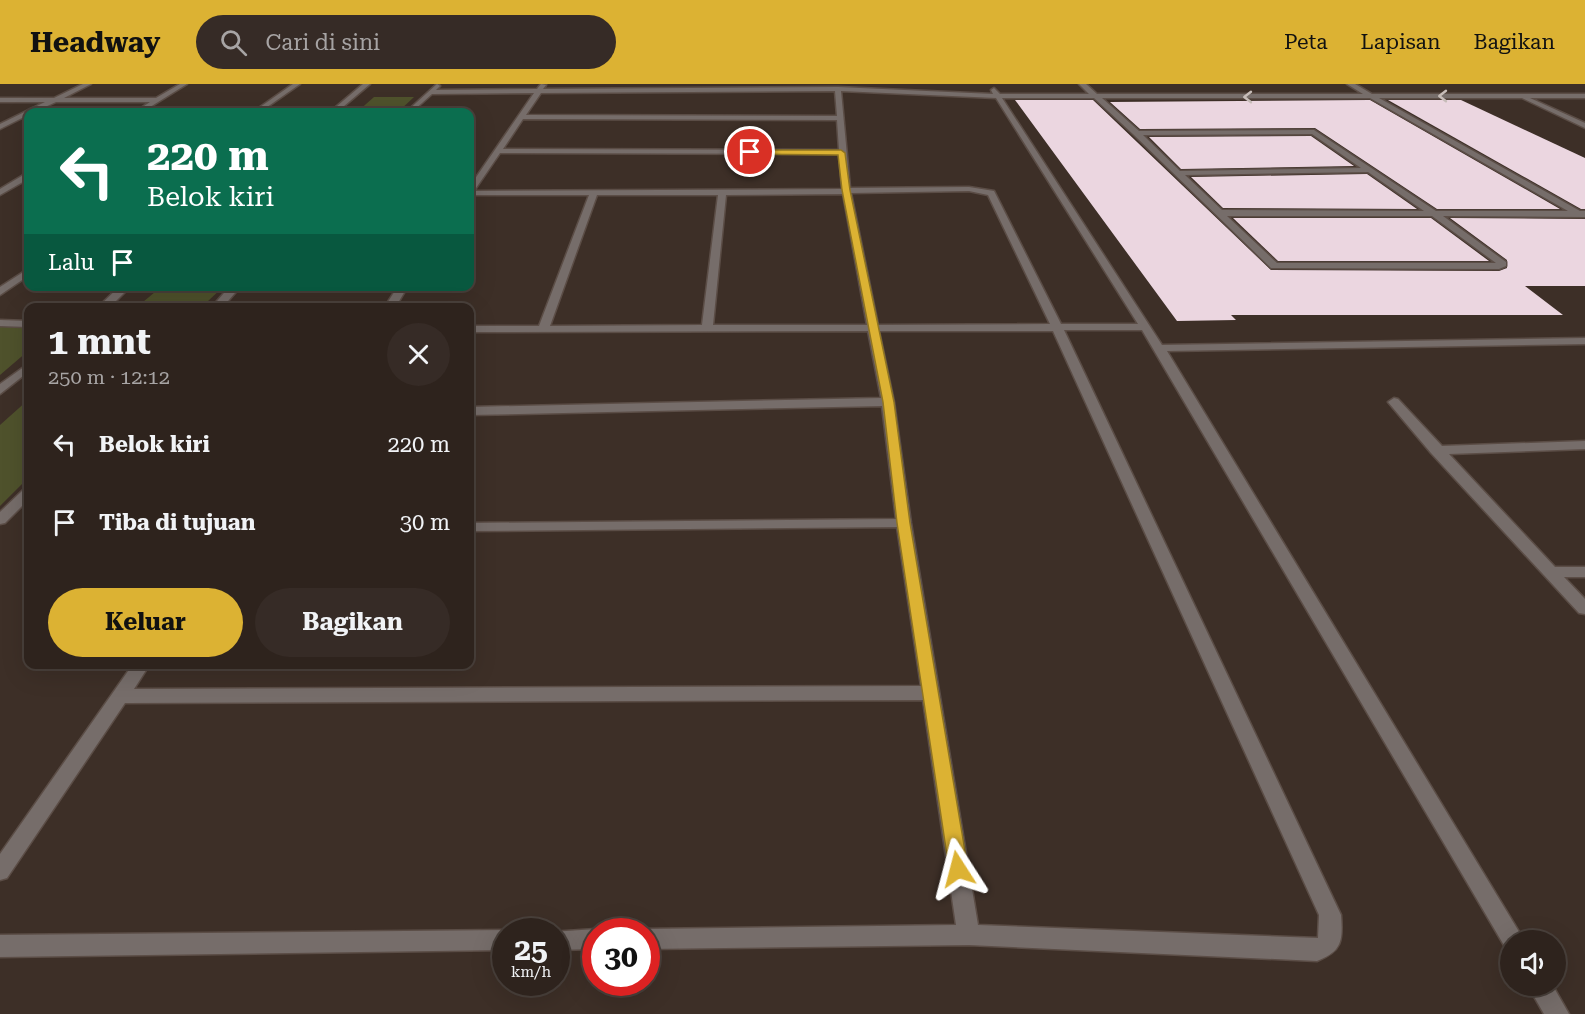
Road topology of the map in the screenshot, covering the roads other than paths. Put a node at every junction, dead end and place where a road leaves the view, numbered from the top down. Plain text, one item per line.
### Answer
1 (88, 84) edge
2 (184, 84) edge
3 (297, 84) edge
4 (367, 84) edge
5 (439, 84) edge
6 (1350, 84) edge
7 (1084, 86) edge
8 (542, 87) edge
9 (1506, 88) junction
10 (838, 89) junction
11 (1359, 89) junction
12 (1585, 89) edge
13 (431, 92) junction
14 (996, 93) junction
15 (1521, 96) junction
16 (1585, 96) edge
17 (1097, 97) junction
18 (1373, 97) junction
19 (57, 99) junction
20 (0, 100) edge
21 (160, 100) junction
22 (39, 108) edge
23 (145, 108) edge
24 (262, 108) edge
25 (338, 108) edge
26 (413, 108) edge
27 (24, 115) edge
28 (520, 117) junction
29 (839, 118) junction
30 (1585, 126) edge
31 (0, 127) edge
32 (1137, 133) junction
33 (497, 151) junction
34 (841, 153) junction
35 (1371, 170) junction
36 (1178, 173) junction
37 (24, 178) edge
38 (474, 186) edge
39 (846, 190) junction
40 (474, 192) edge
41 (0, 193) edge
42 (594, 193) junction
43 (722, 193) junction
44 (1218, 213) junction
45 (1434, 213) junction
46 (1583, 215) edge
47 (24, 275) edge
48 (121, 291) edge
49 (231, 291) edge
50 (0, 292) edge
51 (107, 303) edge
52 (221, 303) edge
53 (0, 323) edge
54 (24, 324) edge
55 (544, 327) junction
56 (707, 327) junction
57 (1057, 327) junction
58 (1145, 327) junction
59 (874, 328) junction
60 (474, 329) edge
61 (1585, 341) edge
62 (1159, 348) junction
63 (24, 370) edge
64 (0, 390) edge
65 (888, 402) junction
66 (1394, 402) dead end
67 (474, 411) edge
68 (1585, 445) edge
69 (1436, 450) junction
70 (24, 497) edge
71 (0, 520) edge
72 (904, 523) junction
73 (474, 527) edge
74 (1551, 572) junction
75 (1585, 572) edge
76 (1585, 609) edge
77 (139, 669) edge
78 (931, 693) junction
79 (120, 696) junction
80 (0, 871) edge
81 (1507, 930) edge
82 (969, 935) junction
83 (660, 939) edge
84 (492, 940) edge
85 (0, 946) edge
86 (1546, 996) edge
87 (1557, 1014) edge

1 - 19 street
2 - 21 street
3 - 24 street
4 - 25 street
5 - 13 street
6 - 11 street
7 - 11 street
7 - 14 street
7 - 17 street
8 - 10 street
8 - 13 street
8 - 28 street
9 - 11 street
9 - 12 street
9 - 15 street
10 - 14 street
10 - 29 street
11 - 18 street
13 - 26 street
14 - 17 street
14 - 58 street
15 - 16 street
15 -> 18 street
15 - 30 street
18 -> 17 street
17 - 32 street
18 - 46 street
19 - 20 street
19 - 21 street
19 - 22 street
21 - 23 street
27 - 31 street
28 - 29 street
28 - 33 street
29 - 34 street
32 - 35 street
32 - 36 street
33 - 34 street
33 - 38 street
34 - 39 street
35 - 36 street
35 - 45 street
36 - 44 street
37 - 41 street
39 - 43 street
39 - 57 street
39 - 59 street
40 - 42 street
42 - 43 street
42 - 55 street
43 - 56 street
44 - 45 street
44 - 45 street
45 - 46 street
47 - 50 street
48 - 51 street
49 - 52 street
53 - 54 street
55 - 56 street
55 - 60 street
56 - 59 street
57 - 58 street
57 - 59 street
57 - 82 street
58 - 62 street
59 - 65 street
61 - 62 street
62 - 81 street
63 - 64 street
65 - 67 street
65 - 72 street
66 - 69 street
68 - 69 street
69 - 74 street
70 - 71 street
72 - 73 street
72 - 78 street
74 - 75 street
74 - 76 street
77 - 79 street
78 - 79 street
78 - 82 street
79 - 80 street
82 - 83 street
84 - 85 street
86 - 87 street

